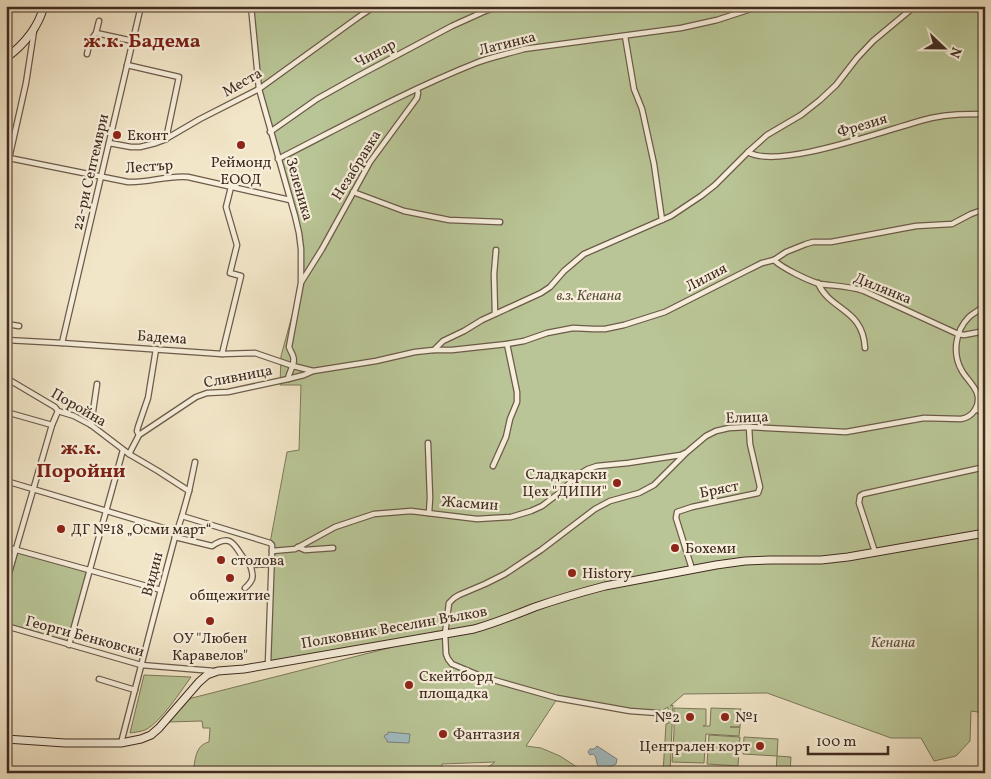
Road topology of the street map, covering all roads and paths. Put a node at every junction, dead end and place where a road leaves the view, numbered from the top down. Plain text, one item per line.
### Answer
1 (44, 6) edge
2 (140, 6) edge
3 (251, 6) edge
4 (375, 6) edge
5 (499, 6) edge
6 (760, 6) edge
7 (978, 6) edge
8 (914, 7) edge
9 (985, 15) edge
10 (99, 21) dead end
11 (34, 29) junction
12 (96, 33) junction
13 (625, 36) junction
14 (133, 41) junction
15 (87, 54) dead end
16 (6, 58) edge
17 (127, 65) junction
18 (259, 89) junction
19 (417, 89) junction
20 (985, 114) edge
21 (270, 132) junction
22 (166, 139) junction
23 (109, 142) junction
24 (748, 152) junction
25 (10, 158) junction
26 (278, 159) junction
27 (6, 172) edge
28 (101, 177) junction
29 (231, 187) junction
30 (353, 192) junction
31 (290, 200) junction
32 (985, 209) edge
33 (662, 220) junction
34 (500, 222) dead end
35 (496, 250) dead end
36 (774, 260) junction
37 (301, 283) junction
38 (818, 283) junction
39 (985, 306) edge
40 (495, 314) junction
41 (6, 324) edge
42 (19, 326) dead end
43 (985, 331) edge
44 (958, 334) junction
45 (6, 340) edge
46 (62, 342) junction
47 (507, 344) junction
48 (865, 348) dead end
49 (156, 349) junction
50 (434, 350) junction
51 (222, 354) junction
52 (293, 366) junction
53 (313, 370) junction
54 (6, 378) edge
55 (288, 379) junction
56 (97, 384) dead end
57 (975, 410) junction
58 (58, 411) junction
59 (6, 412) edge
60 (985, 415) edge
61 (52, 425) junction
62 (91, 425) junction
63 (749, 427) junction
64 (139, 435) junction
65 (428, 443) dead end
66 (123, 450) junction
67 (687, 452) junction
68 (129, 454) junction
69 (195, 462) dead end
70 (493, 466) dead end
71 (985, 467) edge
72 (6, 481) edge
73 (34, 489) junction
74 (189, 491) junction
75 (106, 510) junction
76 (429, 512) junction
77 (182, 516) junction
78 (985, 533) edge
79 (176, 534) junction
80 (6, 547) edge
81 (298, 547) junction
82 (333, 548) dead end
83 (16, 550) junction
84 (272, 551) junction
85 (875, 552) junction
86 (272, 564) junction
87 (250, 566) junction
88 (692, 569) junction
89 (90, 570) junction
90 (6, 583) edge
91 (246, 588) dead end
92 (161, 590) junction
93 (6, 626) edge
94 (445, 634) junction
95 (69, 645) junction
96 (268, 664) junction
97 (141, 665) junction
98 (218, 671) junction
99 (100, 679) dead end
100 (134, 692) junction
101 (658, 713) dead end
102 (6, 739) edge
103 (121, 743) junction

1 - 11 main road
2 - 14 street, 22-ри Септември
3 - 18 street, Зеленика
4 - 18 street, Места
5 - 21 street, Чинар
6 - 13 street, Латинка
7 - 9 street
8 - 24 street
10 - 12 street
11 - 16 main road
11 - 25 street
12 - 14 street
12 - 15 street
13 - 19 street, Латинка
13 - 33 street
14 - 17 street, 22-ри Септември
17 - 22 street
17 - 23 street, 22-ри Септември
18 - 21 street, Зеленика
18 - 22 street, Места
19 - 26 street, Латинка
19 - 30 street, Незабравка
20 - 24 street, Фрезия
21 - 26 street, Зеленика
22 - 23 street, Места
23 - 28 street, 22-ри Септември
24 - 33 street
25 - 27 street
25 - 28 street, Лестър
26 - 31 street, Зеленика
28 - 29 street, Лестър
28 - 46 street, 22-ри Септември
29 - 31 street, Лестър
29 - 51 street
30 - 34 street
30 - 37 street, Незабравка
31 - 37 street, Зеленика
32 - 36 street, Лилия
33 - 40 street
35 - 40 street
36 - 38 street, Дилянка
36 - 47 street, Лилия
37 - 52 street, Зеленика
38 - 44 street, Дилянка
38 - 48 street
39 - 44 street
40 - 50 street
41 - 42 street
43 - 44 street
44 - 57 street
45 - 46 street, Бадема
46 - 49 street, Бадема
47 - 50 street, Лилия
47 - 70 street
49 - 51 street, Бадема
49 - 64 street
50 - 53 street, Лилия
51 - 52 street, Бадема
52 - 53 street, Бадема
52 - 55 street, Зеленика
53 - 55 street, Сливница
54 - 58 street, Поройна
55 - 64 street, Сливница
56 - 62 street
57 - 60 street
57 - 63 street, Елица
58 - 61 street
58 - 62 street, Поройна
59 - 61 street
61 - 73 street
62 - 66 street, Поройна
63 - 67 street, Елица
63 - 88 street, Бряст
64 - 68 street, Сливница
65 - 76 street
66 - 68 street, Поройна
66 - 75 street
67 - 76 street, Жасмин
67 - 94 street, Елица
68 - 74 street, Поройна
69 - 74 street, Видин
71 - 85 street
72 - 73 street
73 - 75 street
73 - 83 street
74 - 77 street, Видин
75 - 79 street
75 - 89 street
76 - 81 street, Жасмин
77 - 79 street, Видин
77 - 84 street
78 - 85 main road, Полковник Веселин Вълков
79 - 87 street
79 - 92 street, Видин
80 - 83 street
81 - 82 street
81 - 84 street, Жасмин
83 - 89 street
83 - 90 street
84 - 86 street
85 - 88 main road, Полковник Веселин Вълков
86 - 87 street
86 - 96 street
87 - 91 street
88 - 94 main road, Полковник Веселин Вълков
89 - 92 street
89 - 95 street
92 - 97 street, Видин
93 - 95 street, Георги Бенковски
94 - 96 main road, Полковник Веселин Вълков
94 - 101 street, Елица
95 - 97 street, Георги Бенковски
96 - 98 main road, Полковник Веселин Вълков
97 - 98 street, Георги Бенковски
97 - 100 street, Видин
98 - 103 main road
99 - 100 street
100 - 103 street, Видин
102 - 103 main road

